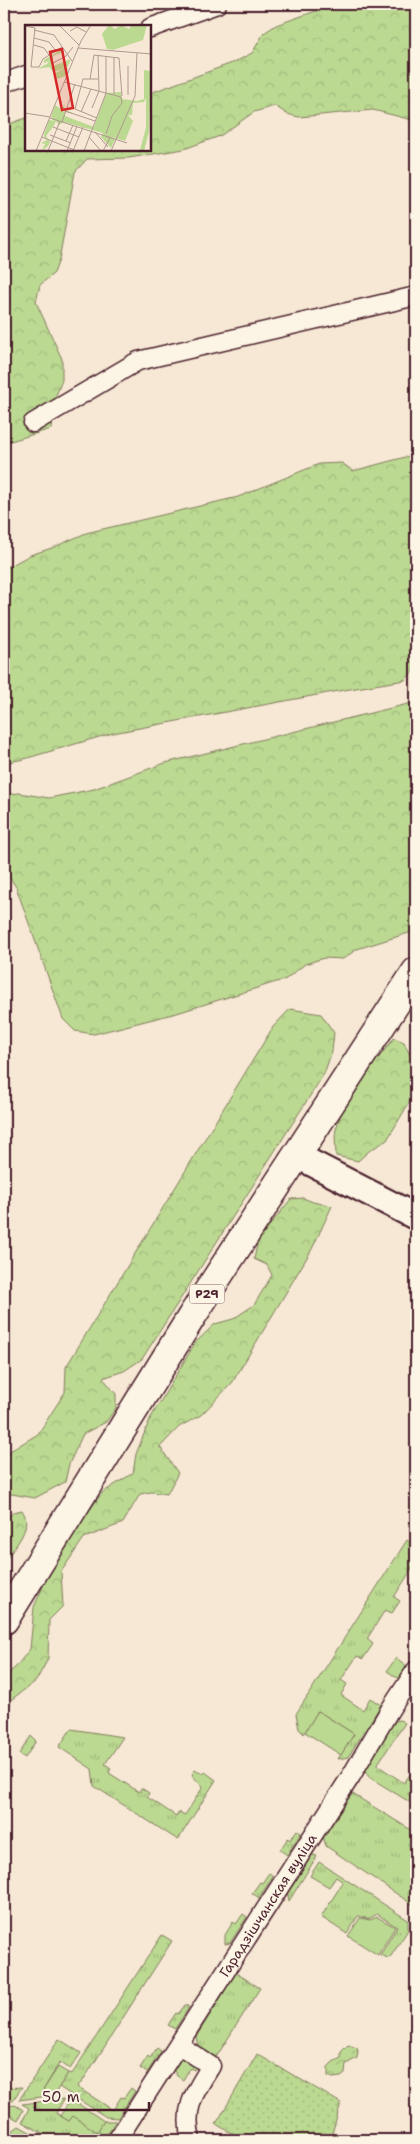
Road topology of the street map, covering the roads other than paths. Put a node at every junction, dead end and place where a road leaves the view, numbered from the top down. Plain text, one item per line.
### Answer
1 (217, 4) edge
2 (188, 8) edge
3 (151, 27) edge
4 (25, 75) edge
5 (4, 83) edge
6 (416, 296) edge
7 (33, 423) dead end
8 (416, 972) edge
9 (298, 1156) junction
10 (408, 1213) edge
11 (4, 1620) edge
12 (416, 1670) edge
13 (179, 2045) junction
14 (117, 2140) edge
15 (191, 2140) edge

1 - 2 street
2 - 3 street
4 - 5 street
6 - 7 street
8 - 9 main road, Р29
9 - 10 street
9 - 11 main road, Р29
12 - 13 street, Гарадзішчанская вуліца
13 - 14 street, Гарадзішчанская вуліца
13 - 15 street

